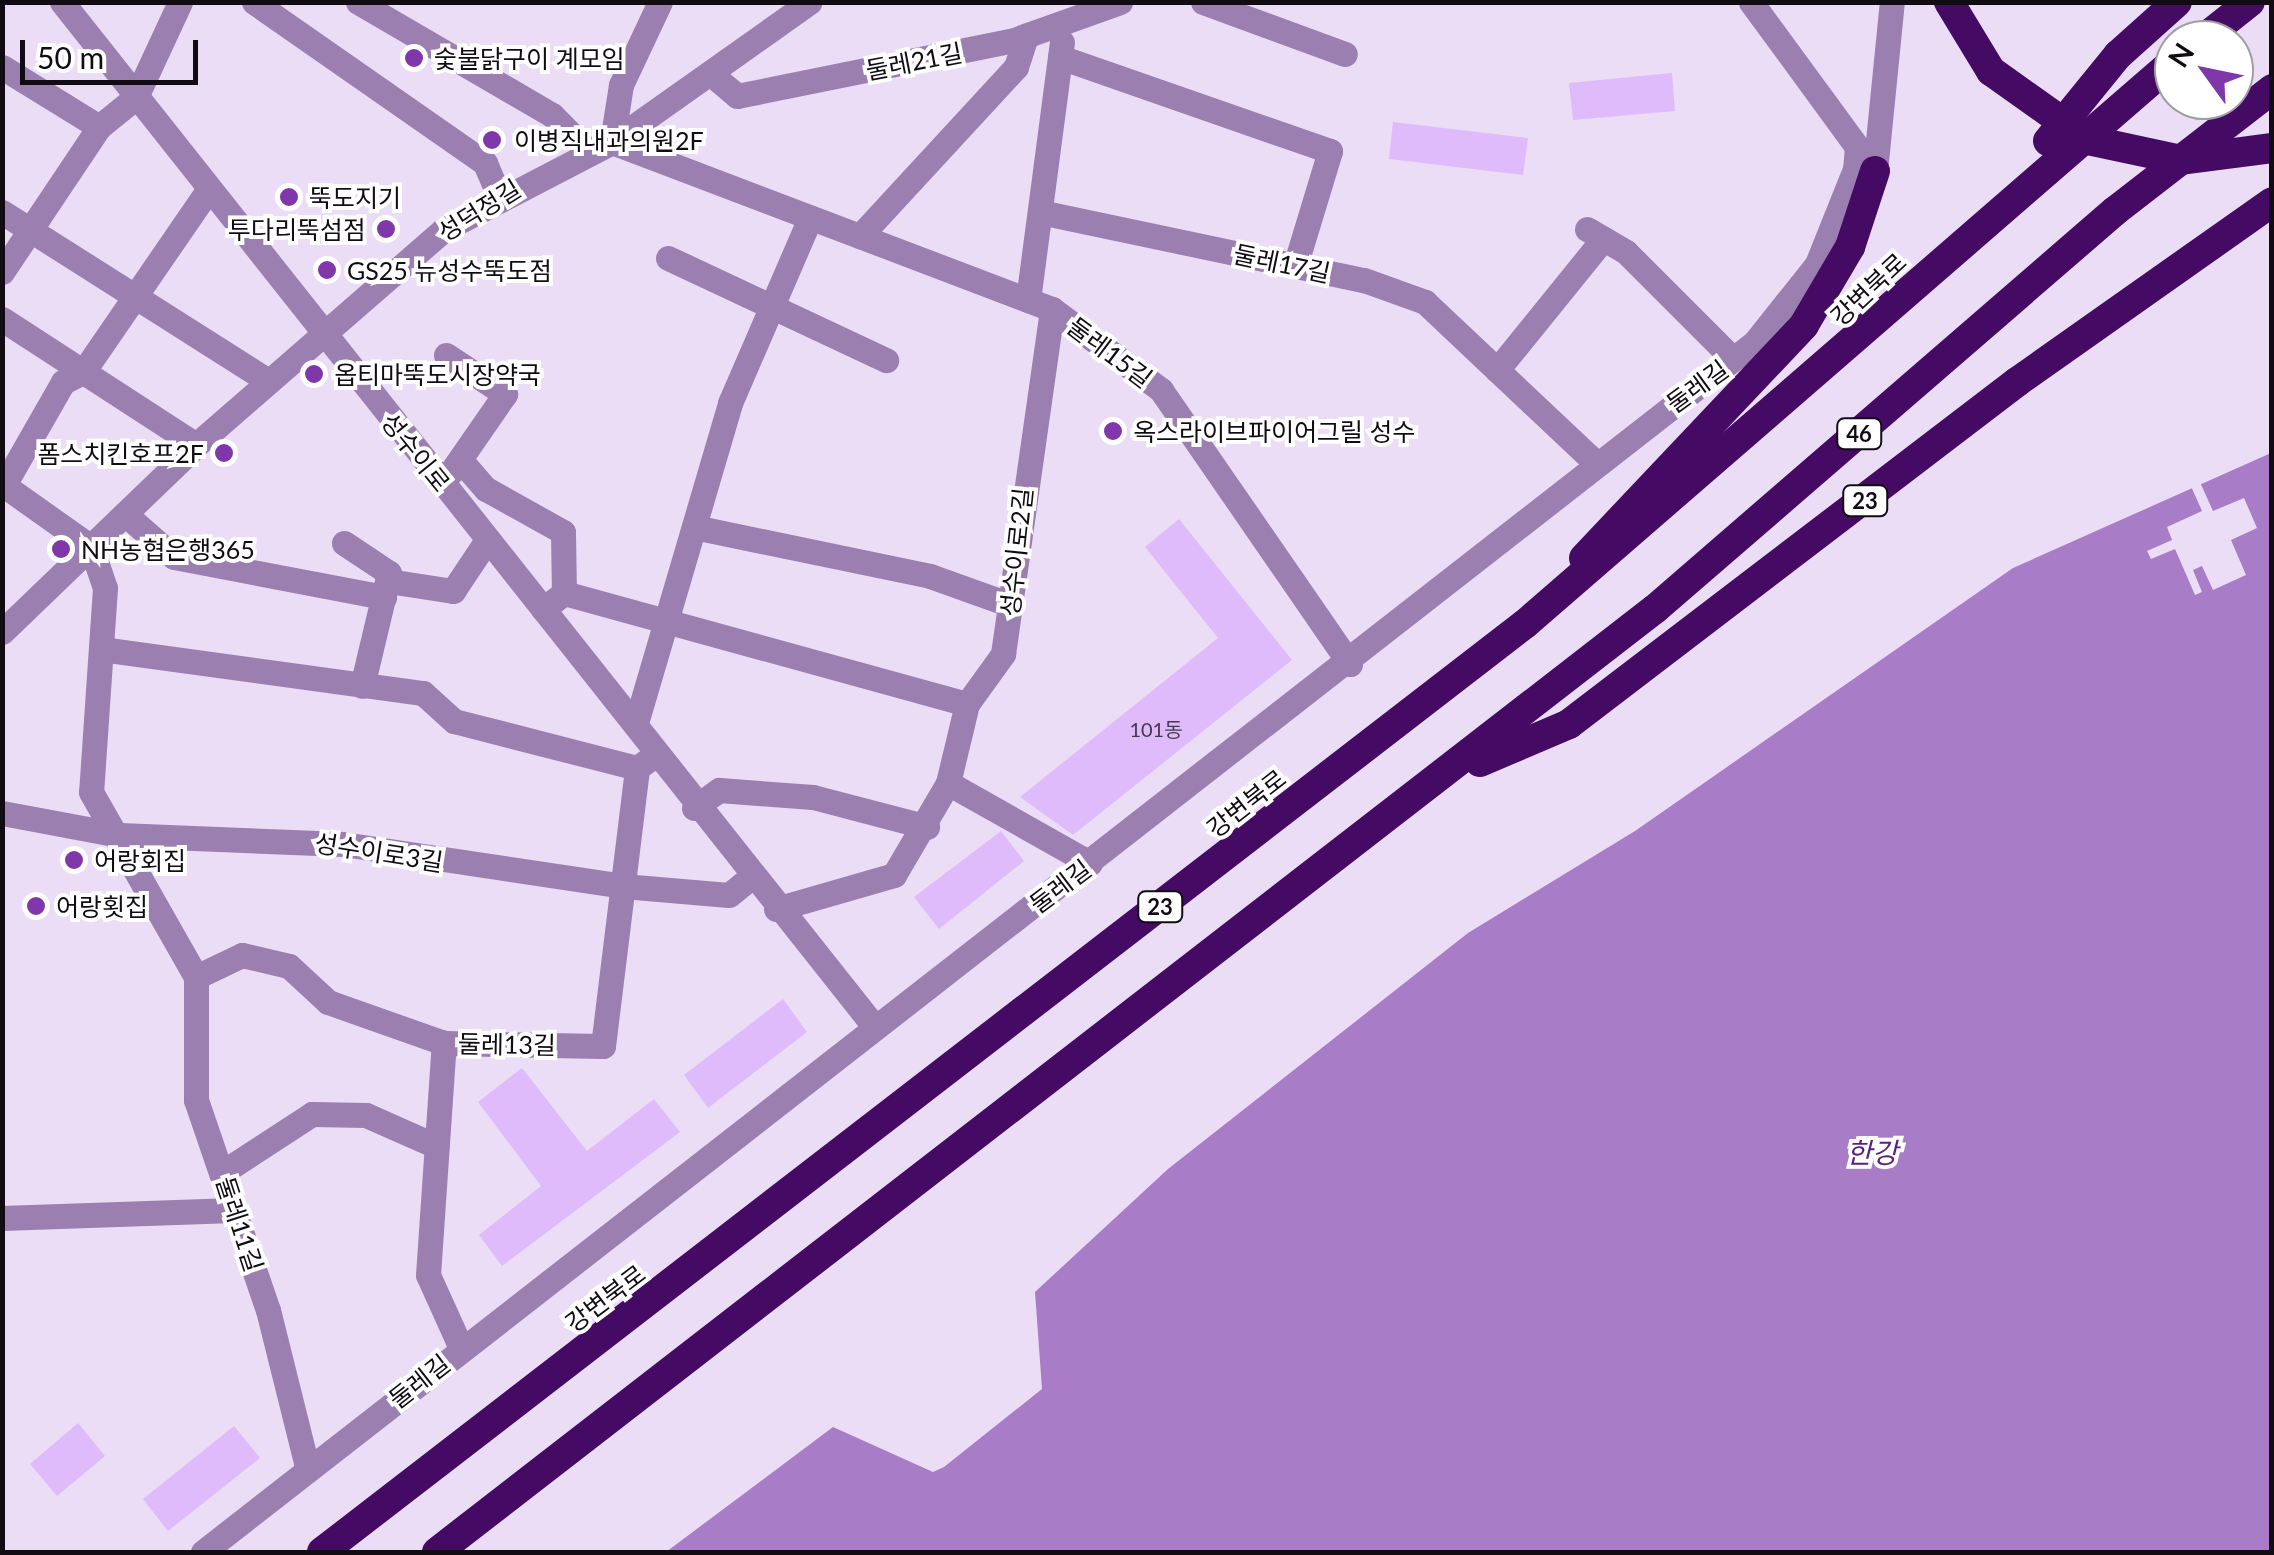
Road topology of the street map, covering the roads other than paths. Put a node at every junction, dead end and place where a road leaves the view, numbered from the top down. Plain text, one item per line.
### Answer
1 (62, 2) edge
2 (180, 2) edge
3 (254, 2) edge
4 (660, 2) edge
5 (810, 2) edge
6 (1120, 2) edge
7 (1204, 2) edge
8 (1751, 2) edge
9 (1892, 2) edge
10 (1949, 2) edge
11 (2177, 2) edge
12 (2250, 2) edge
13 (360, 3) edge
14 (1068, 12) edge
15 (2227, 20) edge
16 (1026, 36) junction
17 (1345, 54) dead end
18 (1060, 57) junction
19 (2, 67) edge
20 (711, 74) junction
21 (2154, 78) edge
22 (2272, 89) edge
23 (136, 97) junction
24 (99, 127) junction
25 (600, 147) junction
26 (2272, 148) edge
27 (1865, 170) junction
28 (208, 190) junction
29 (499, 196) junction
30 (2272, 202) edge
31 (2, 212) edge
32 (1040, 212) junction
33 (810, 218) junction
34 (30, 230) junction
35 (1974, 233) junction
36 (860, 236) junction
37 (668, 258) dead end
38 (1295, 266) junction
39 (2, 272) edge
40 (135, 296) junction
41 (773, 305) junction
42 (1040, 305) junction
43 (2, 320) edge
44 (319, 332) junction
45 (446, 355) dead end
46 (1733, 359) junction
47 (886, 360) dead end
48 (1497, 370) junction
49 (83, 372) junction
50 (267, 380) junction
51 (196, 445) junction
52 (1594, 461) junction
53 (463, 463) junction
54 (439, 481) junction
55 (3, 484) edge
56 (125, 514) junction
57 (694, 528) junction
58 (487, 540) junction
59 (344, 543) dead end
60 (91, 547) junction
61 (386, 589) junction
62 (564, 593) junction
63 (1012, 605) junction
64 (543, 609) junction
65 (668, 621) junction
66 (6, 624) edge
67 (1525, 624) junction
68 (101, 649) junction
69 (1350, 664) junction
70 (362, 686) junction
71 (967, 704) junction
72 (636, 723) junction
73 (644, 762) junction
74 (1444, 776) junction
75 (948, 783) junction
76 (694, 808) junction
77 (2, 813) edge
78 (926, 827) junction
79 (118, 835) junction
80 (1090, 863) junction
81 (750, 878) junction
82 (623, 886) junction
83 (776, 909) junction
84 (196, 976) junction
85 (874, 1026) junction
86 (444, 1043) junction
87 (436, 1146) junction
88 (223, 1172) junction
89 (234, 1210) junction
90 (2, 1218) edge
91 (461, 1348) junction
92 (308, 1470) junction
93 (204, 1552) edge
94 (322, 1552) edge
95 (437, 1552) edge

1 - 23 street, 성수이로
2 - 23 street
3 - 29 street
4 - 25 street
5 - 20 street, 성덕정길
6 - 14 street, 둘레21길
7 - 17 street
8 - 27 street
9 - 27 street, 둘레길
10 - 26 highway
11 - 35 highway, 23
12 - 15 highway
13 - 25 street
14 - 16 street, 둘레21길
14 - 18 street, 성수이로2길
16 - 20 street, 둘레21길
16 - 36 street
18 - 32 street, 성수이로2길
18 - 38 street
19 - 24 street
20 - 25 street, 성덕정길
21 - 35 highway, 강변북로
22 - 74 highway, 46
23 - 24 street
23 - 28 street, 성수이로
24 - 34 street
25 - 29 street, 성덕정길
25 - 33 street, 둘레15길
27 - 46 street, 둘레길
27 - 67 highway
28 - 40 street
28 - 44 street, 성수이로
29 - 44 street, 성덕정길
30 - 74 highway, 23
31 - 34 street
32 - 38 street, 둘레17길
32 - 42 street, 성수이로2길
33 - 36 street, 둘레15길
33 - 41 street
34 - 39 street
34 - 40 street
35 - 67 highway, 강변북로 / 23
36 - 42 street, 둘레15길
37 - 41 street
38 - 48 street, 둘레17길
40 - 49 street
40 - 50 street
41 - 47 street
41 - 57 street
42 - 63 street, 성수이로2길
42 - 69 street, 둘레15길
43 - 49 street
44 - 50 street, 성덕정길
44 - 54 street, 성수이로
45 - 53 street
46 - 48 street
46 - 52 street, 둘레길
48 - 52 street, 둘레17길
49 - 51 street
49 - 55 street
50 - 51 street, 성덕정길
51 - 56 street, 성덕정길
52 - 69 street, 둘레길
53 - 54 street
53 - 62 street
54 - 58 street, 성수이로
55 - 60 street
56 - 60 street, 성덕정길
56 - 61 street
57 - 63 street
57 - 65 street
58 - 61 street
58 - 64 street, 성수이로
59 - 61 street
60 - 66 street, 성덕정길
60 - 68 street, 둘레11길
61 - 70 street
62 - 64 street
62 - 65 street
63 - 71 street, 성수이로2길
64 - 72 street, 성수이로
65 - 71 street
65 - 72 street
67 - 94 highway, 강변북로 / 23
68 - 70 street
68 - 79 street, 둘레11길
69 - 80 street, 둘레길
70 - 73 street
71 - 75 street, 성수이로2길
72 - 73 street, 성수이로
73 - 76 street, 성수이로
73 - 82 street, 둘레13길
74 - 95 highway, 23
75 - 78 street, 성수이로2길
75 - 80 street
76 - 78 street
76 - 81 street, 성수이로
77 - 79 street, 성수이로3길
78 - 83 street, 성수이로2길
79 - 82 street, 성수이로3길
79 - 84 street, 둘레11길
80 - 85 street, 둘레길
81 - 82 street, 성수이로3길
81 - 83 street, 성수이로
82 - 86 street, 둘레13길
83 - 85 street, 성수이로
84 - 86 street
84 - 88 street, 둘레11길
85 - 91 street, 둘레길
86 - 87 street, 둘레13길
87 - 88 street
87 - 91 street, 둘레13길
88 - 89 street, 둘레11길
89 - 90 street
89 - 92 street, 둘레11길
91 - 92 street, 둘레길
92 - 93 street, 둘레길

